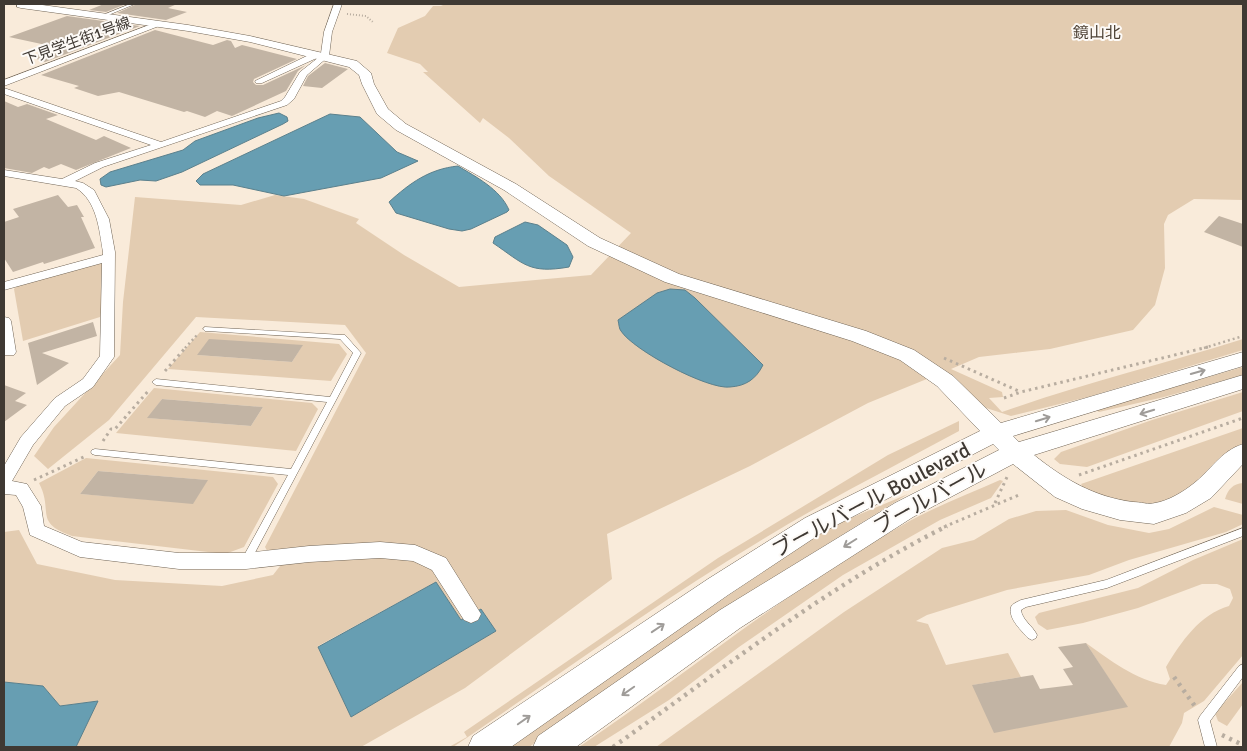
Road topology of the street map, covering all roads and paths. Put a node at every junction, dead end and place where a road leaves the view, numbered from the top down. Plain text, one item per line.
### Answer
1 (133, 4) edge
2 (338, 4) edge
3 (19, 6) edge
4 (334, 12) junction
5 (106, 16) junction
6 (374, 23) dead end
7 (160, 24) junction
8 (321, 55) junction
9 (260, 81) dead end
10 (4, 83) edge
11 (4, 91) edge
12 (161, 145) junction
13 (4, 173) edge
14 (65, 182) junction
15 (109, 257) junction
16 (4, 286) edge
17 (4, 321) edge
18 (207, 330) dead end
19 (1243, 336) edge
20 (9, 352) dead end
21 (1243, 359) edge
22 (156, 382) dead end
23 (1243, 382) edge
24 (1004, 398) dead end
25 (332, 400) junction
26 (1243, 418) edge
27 (95, 452) joint
28 (1006, 454) junction
29 (1240, 460) edge
30 (293, 472) junction
31 (1076, 476) dead end
32 (8, 485) edge
33 (1021, 494) dead end
34 (994, 504) junction
35 (1243, 532) edge
36 (246, 561) junction
37 (472, 614) dead end
38 (1032, 635) dead end
39 (1243, 669) edge
40 (1174, 677) dead end
41 (1204, 720) junction
42 (484, 747) edge
43 (549, 747) edge
44 (613, 747) edge
45 (1211, 747) edge

1 - 5 lane
2 - 4 street
3 - 5 street
4 - 6 path
4 - 8 street
5 - 7 street
7 - 8 street
7 - 10 street, 下見学生街1号線
8 - 9 street
8 - 12 street
8 - 28 street
11 - 12 street
12 - 14 street
13 - 14 street
14 - 15 street
15 - 16 street
15 - 32 street
17 - 20 street
18 - 25 lane
19 - 24 path
28 -> 21 street, ブールバール Boulevard
22 - 25 lane
23 -> 28 street, ブールバール
25 - 30 lane
26 - 31 path
27 - 30 lane
27 - 32 path
28 - 29 street
28 - 34 path
42 -> 28 street, ブールバール Boulevard
28 -> 43 street, ブールバール
30 - 36 lane
32 - 36 street
33 - 34 path
34 - 44 path
35 - 38 lane
36 - 37 street
39 - 41 lane
40 - 41 path
41 - 45 lane

